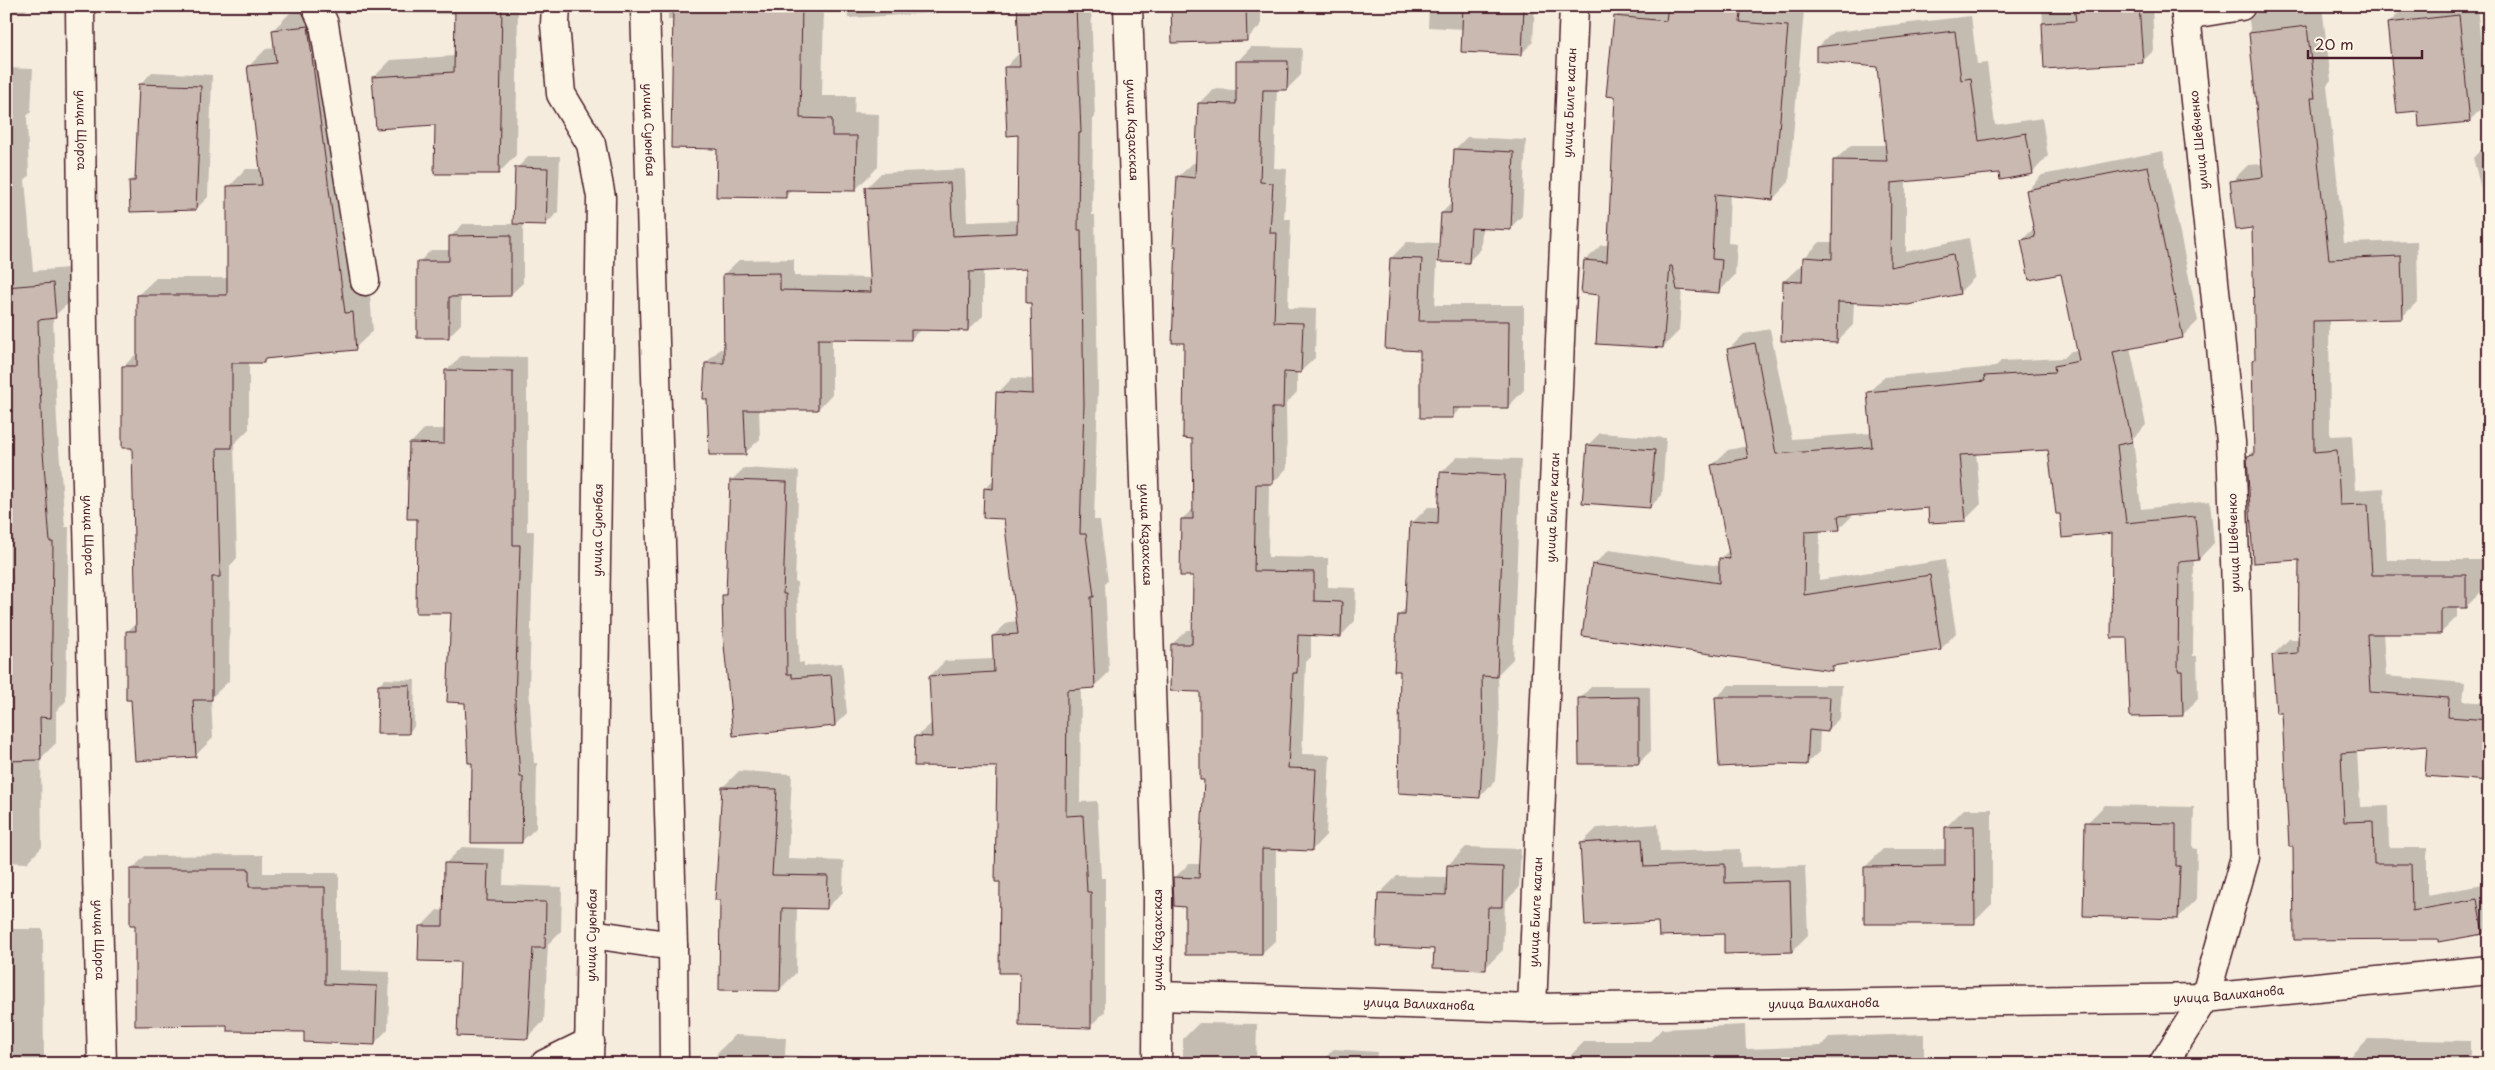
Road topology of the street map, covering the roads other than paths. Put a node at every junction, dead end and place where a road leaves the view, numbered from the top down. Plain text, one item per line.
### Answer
1 (80, 6) edge
2 (316, 6) edge
3 (556, 6) edge
4 (645, 6) edge
5 (1128, 6) edge
6 (1574, 6) edge
7 (2241, 6) edge
8 (2186, 10) edge
9 (364, 281) dead end
10 (592, 934) junction
11 (673, 946) junction
12 (2489, 970) edge
13 (1159, 996) junction
14 (2205, 998) junction
15 (1532, 1008) junction
16 (590, 1053) edge
17 (102, 1064) edge
18 (545, 1064) edge
19 (674, 1064) edge
20 (1158, 1064) edge
21 (2163, 1064) edge

1 - 17 street, улица Щорса
2 - 9 street
3 - 10 street, улица Суюнбая
4 - 11 street, улица Суюнбая
5 - 13 street, улица Казахская
6 - 15 street, улица Билге каган
7 - 8 street
8 - 14 street, улица Шевченко
10 - 11 street
10 - 16 street, улица Суюнбая
11 - 19 street, улица Суюнбая
12 - 14 street, улица Валиханова
13 - 15 street, улица Валиханова
13 - 20 street, улица Казахская
14 - 15 street, улица Валиханова
14 - 21 street, улица Шевченко
16 - 18 street

